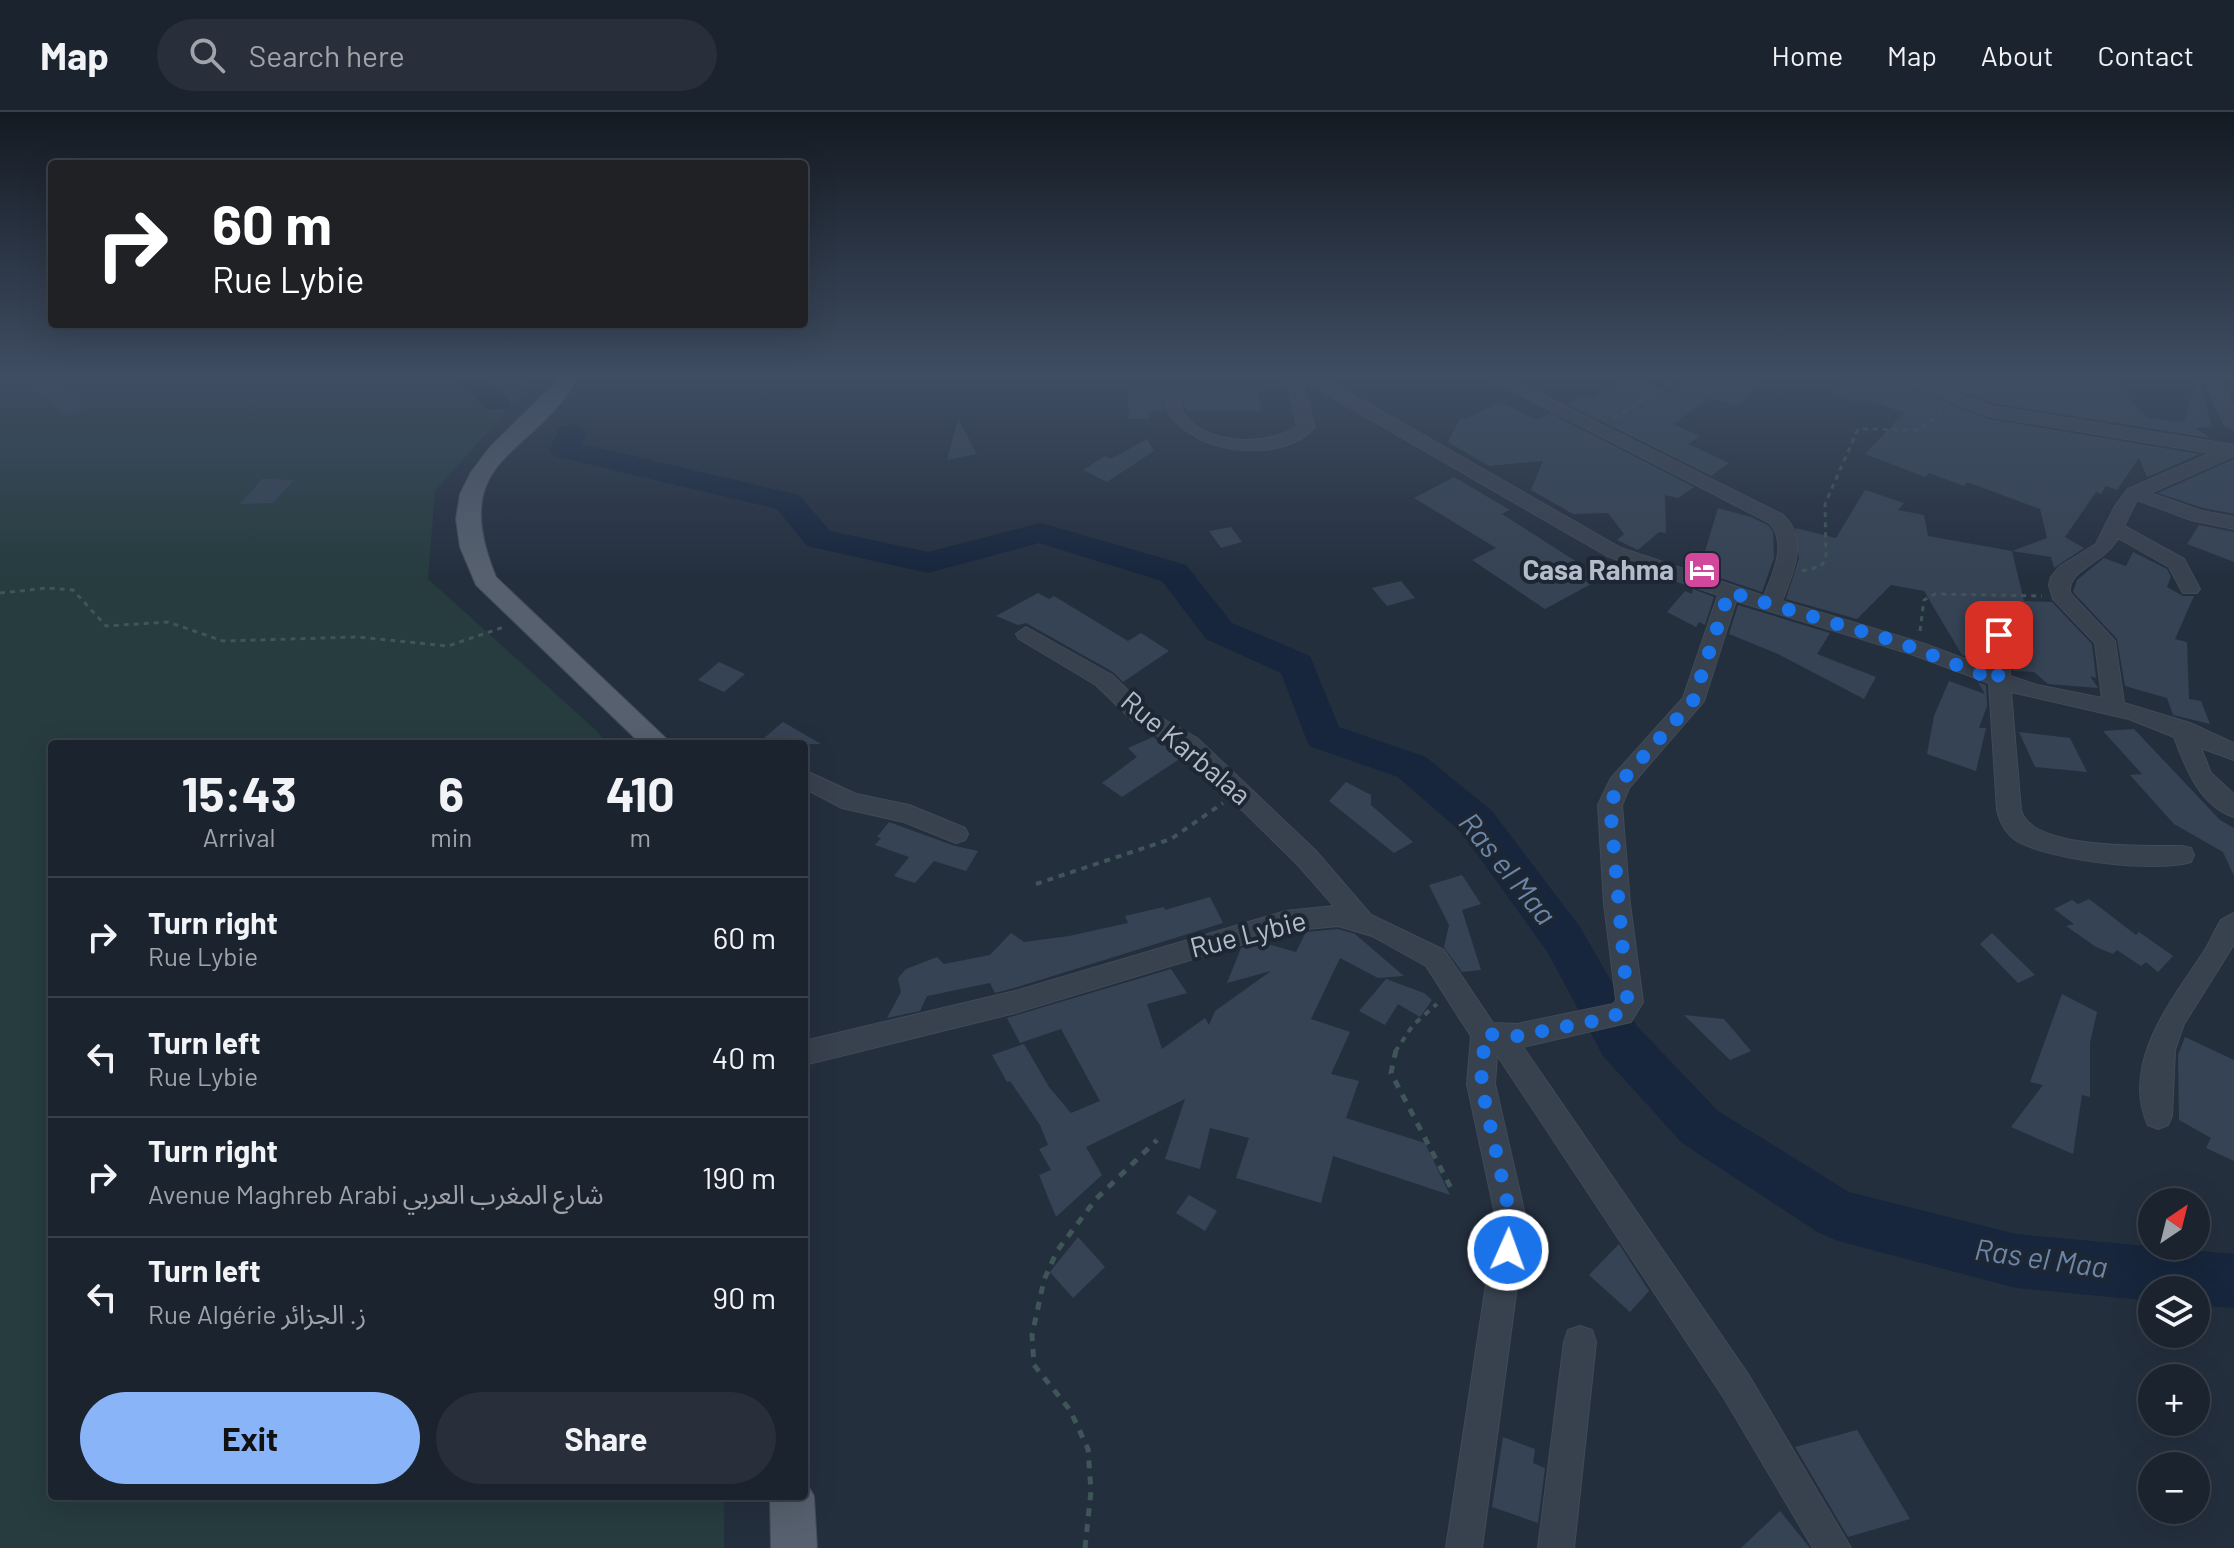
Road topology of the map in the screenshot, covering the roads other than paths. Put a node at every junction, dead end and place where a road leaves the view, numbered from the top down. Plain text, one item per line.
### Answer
1 (509, 442) edge
2 (1422, 442) edge
3 (1626, 442) edge
4 (2176, 442) edge
5 (2232, 451) edge
6 (2134, 493) junction
7 (2234, 523) edge
8 (2112, 527) junction
9 (2190, 589) dead end
10 (1729, 592) junction
11 (1771, 604) junction
12 (1983, 631) dead end
13 (1026, 634) dead end
14 (1998, 681) junction
15 (2114, 707) junction
16 (2182, 729) junction
17 (654, 740) edge
18 (2234, 752) edge
19 (808, 780) edge
20 (2234, 808) edge
21 (956, 834) dead end
22 (2182, 855) dead end
23 (1361, 920) junction
24 (2234, 923) edge
25 (1501, 1036) junction
26 (808, 1052) edge
27 (2158, 1116) dead end
28 (1580, 1342) dead end
29 (792, 1500) edge
30 (794, 1548) edge
31 (1464, 1548) edge
32 (1556, 1548) edge
33 (1833, 1548) edge

1 - 17 main road
2 - 10 street
3 - 11 street
4 - 5 street
5 - 6 street
6 - 7 street
6 - 8 street
8 - 9 street
8 - 15 street
10 - 11 street
10 - 25 street
11 - 14 street
12 - 14 street
13 - 23 street, Rue Karbalaa
14 - 15 street
14 - 22 street
15 - 16 street
16 - 18 street
16 - 20 street
19 - 21 street
23 - 25 street, Rue Lybie
23 - 26 street, Rue Lybie
24 - 27 street
25 - 31 street
25 - 33 street, Rue Lybie
28 - 32 street
29 - 30 main road

